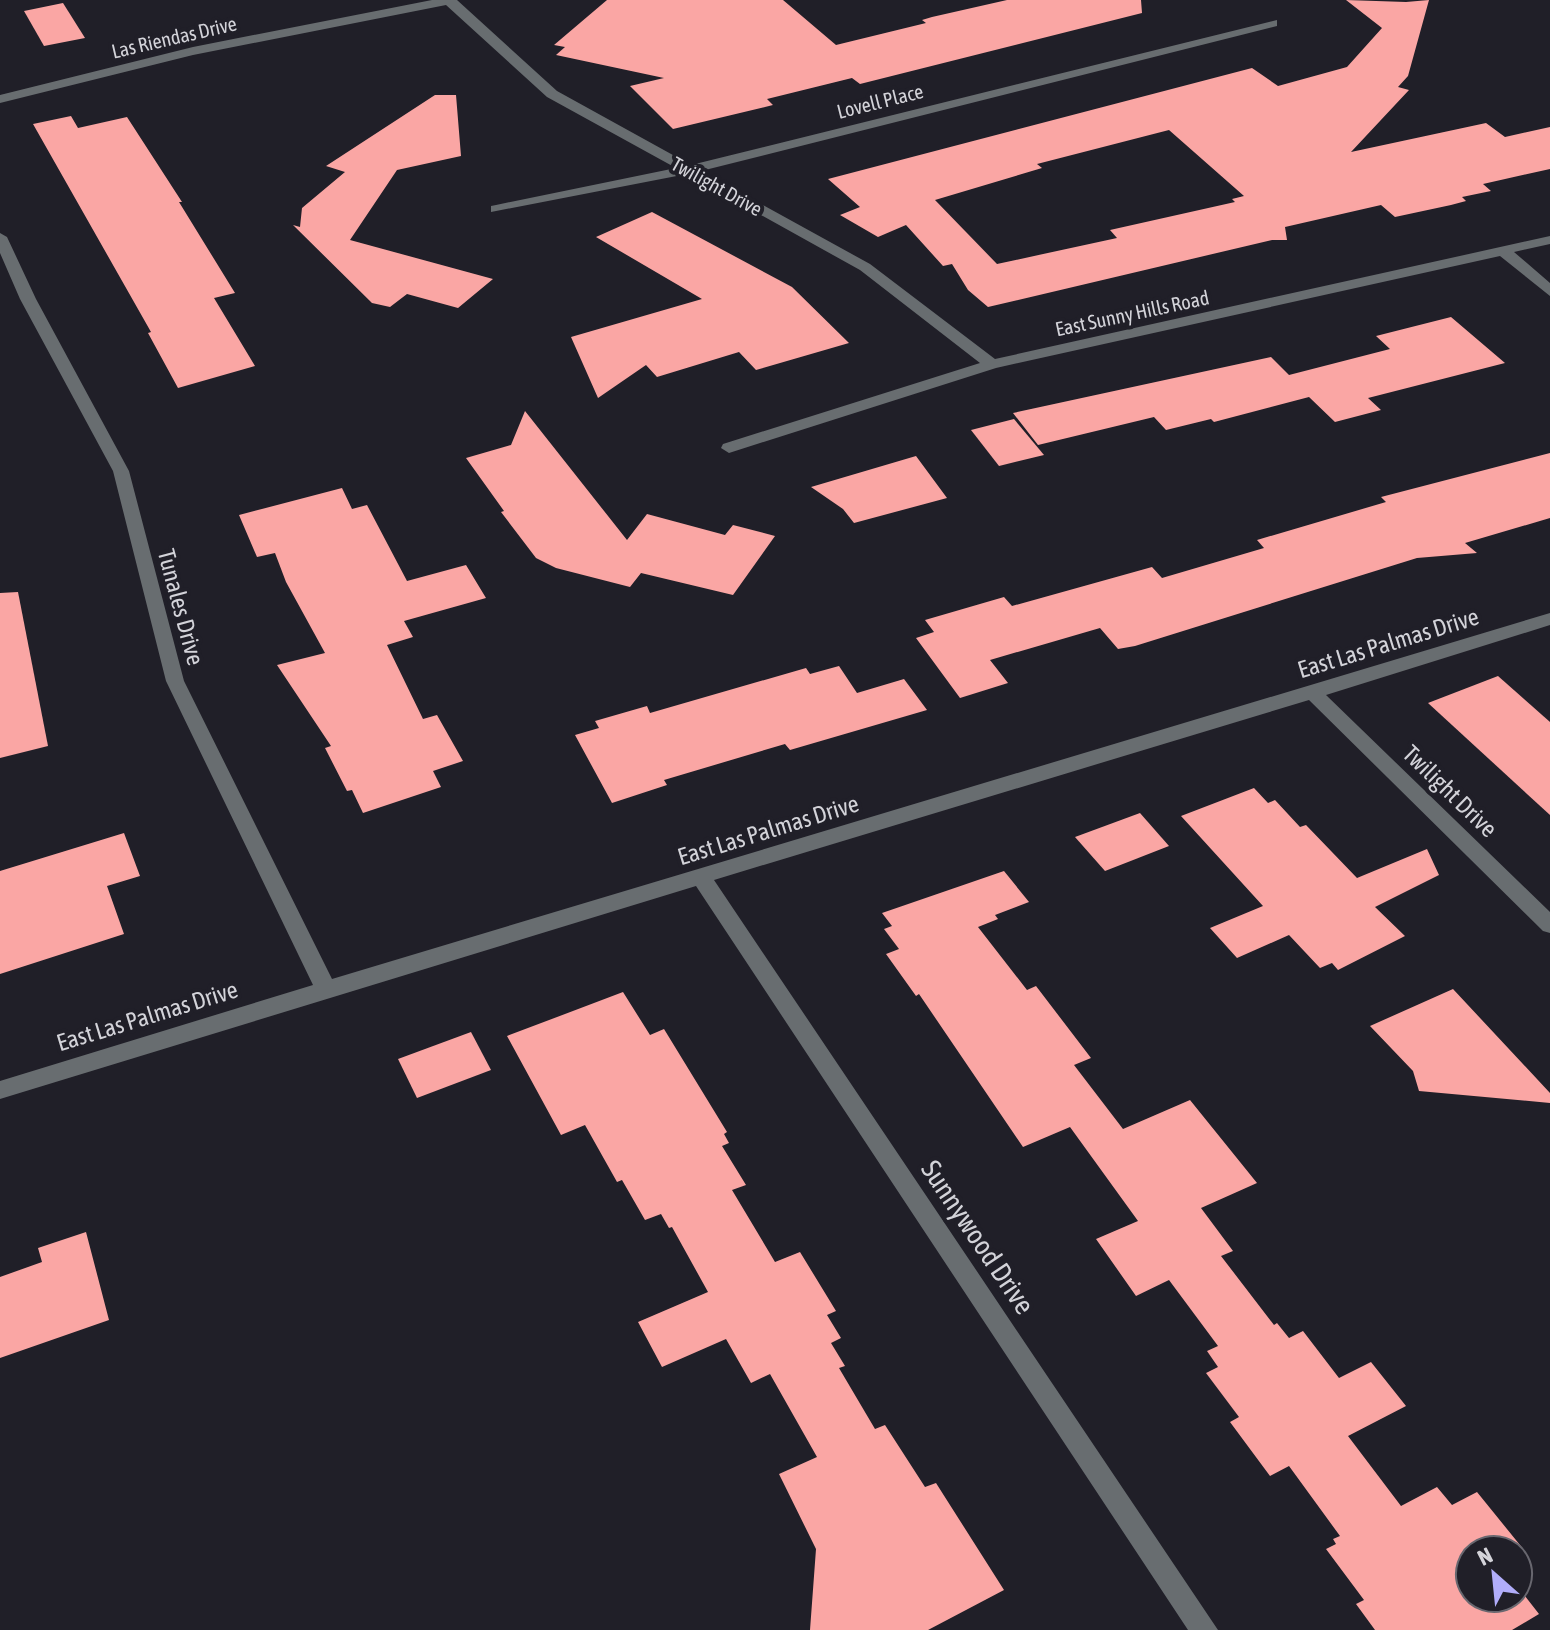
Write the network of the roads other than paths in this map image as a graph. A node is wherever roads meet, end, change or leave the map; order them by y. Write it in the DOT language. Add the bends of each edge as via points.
graph roads {
  1 [pos="450,0"];
  2 [pos="1273,23"];
  3 [pos="0,99"];
  4 [pos="687,170"];
  5 [pos="496,209"];
  6 [pos="0,237"];
  7 [pos="1550,240"];
  8 [pos="1503,251"];
  9 [pos="1550,291"];
  10 [pos="992,364"];
  11 [pos="729,448"];
  12 [pos="1550,619"];
  13 [pos="1313,693"];
  14 [pos="701,877"];
  15 [pos="1550,925"];
  16 [pos="325,988"];
  17 [pos="0,1090"];
  18 [pos="1204,1630"];
  1 -- 3 [label="street, Las Riendas Drive" via="193,51"];
  1 -- 4 [label="street, Twilight Drive" via="552,94"];
  2 -- 4 [label="street, Lovell Place"];
  4 -- 5 [label="street, Lovell Place"];
  4 -- 10 [label="street, Twilight Drive" via="865,267"];
  6 -- 16 [label="street, Tunales Drive" via="121,471 175,681"];
  7 -- 8 [label="street, East Sunny Hills Road"];
  8 -- 9 [label="street"];
  8 -- 10 [label="street, East Sunny Hills Road"];
  10 -- 11 [label="street, East Sunny Hills Road"];
  12 -- 13 [label="street, East Las Palmas Drive"];
  13 -- 14 [label="street, East Las Palmas Drive"];
  13 -- 15 [label="street, Twilight Drive"];
  14 -- 16 [label="street, East Las Palmas Drive"];
  14 -- 18 [label="street, Sunnywood Drive"];
  16 -- 17 [label="street, East Las Palmas Drive"];
}
